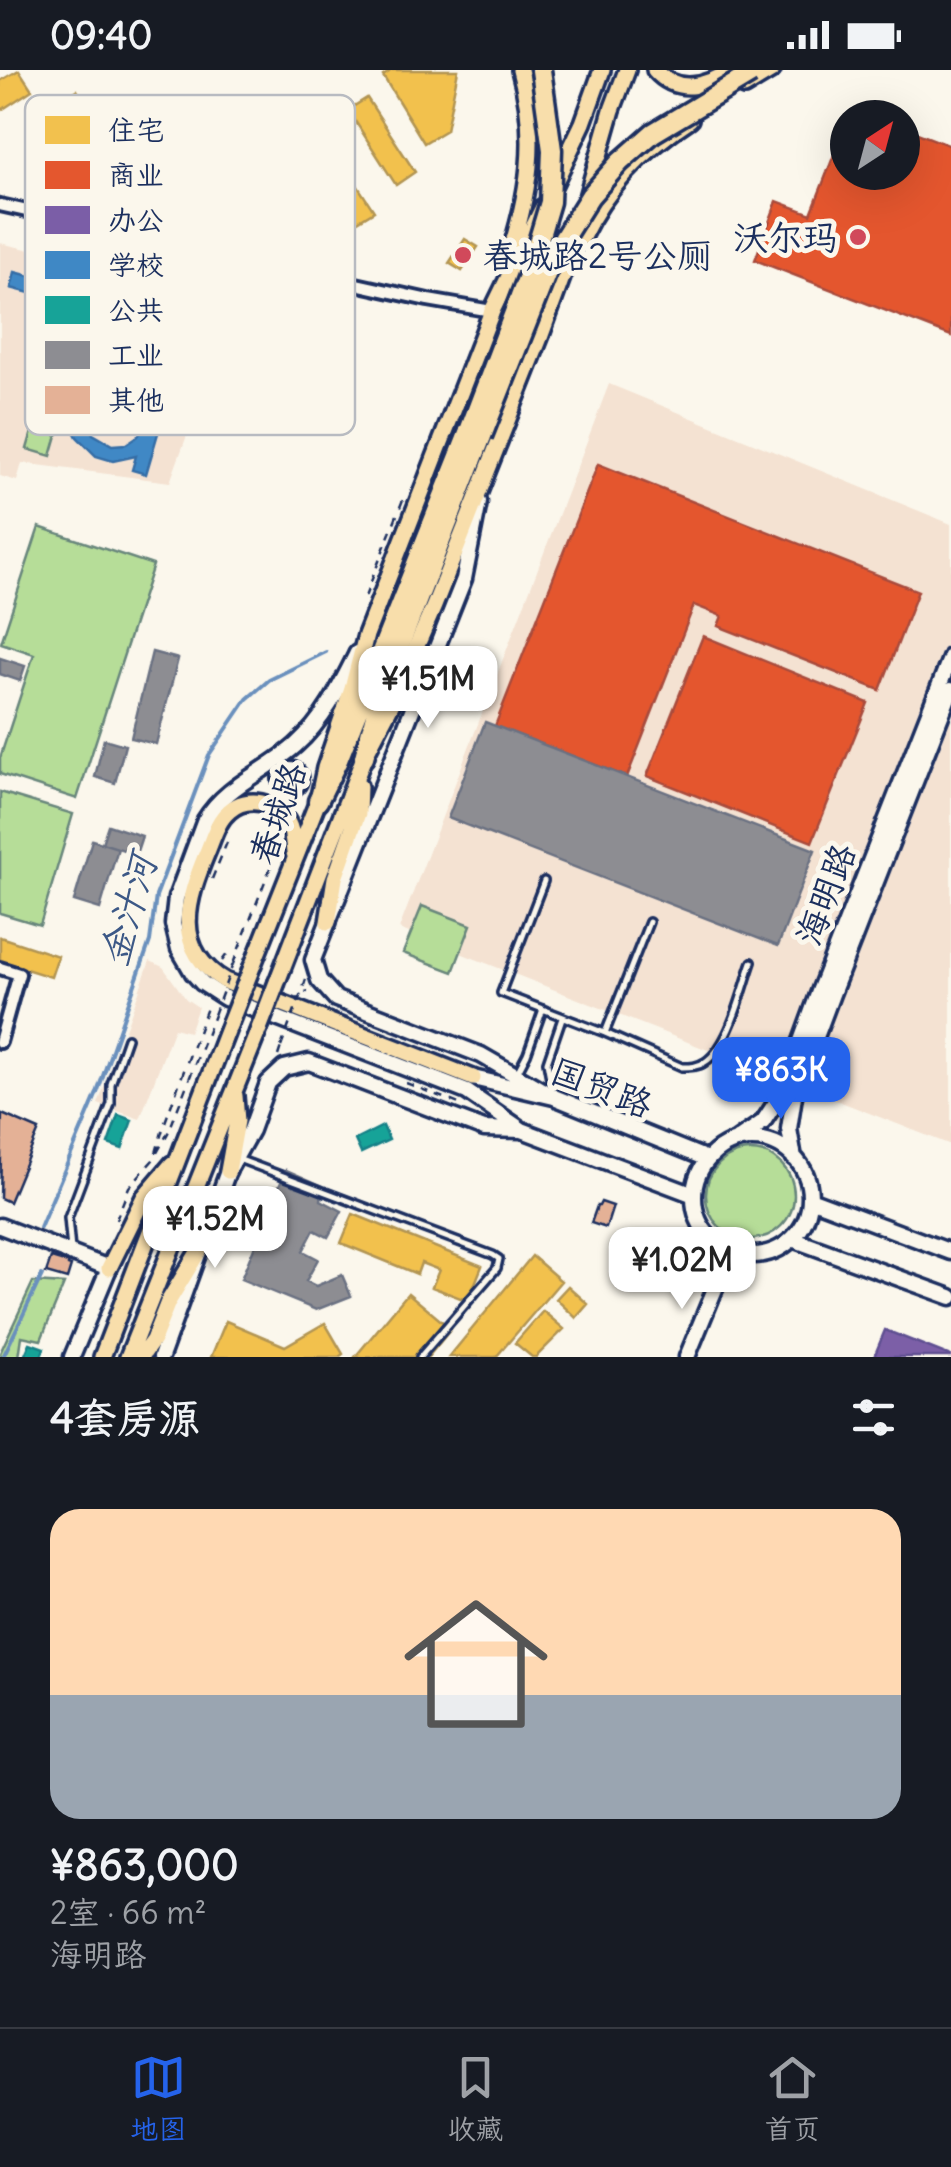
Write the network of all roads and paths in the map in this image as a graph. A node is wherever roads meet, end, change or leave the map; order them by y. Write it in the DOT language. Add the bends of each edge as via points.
graph roads {
  1 [pos="520,70"];
  2 [pos="541,70"];
  3 [pos="602,70"];
  4 [pos="627,70"];
  5 [pos="655,70"];
  6 [pos="733,70"];
  7 [pos="757,70"];
  8 [pos="772,70"];
  9 [pos="0,206"];
  10 [pos="25,211"];
  11 [pos="355,284"];
  12 [pos="492,311"];
  13 [pos="544,328"];
  14 [pos="475,433"];
  15 [pos="483,485"];
  16 [pos="410,488"];
  17 [pos="362,605"];
  18 [pos="366,635"];
  19 [pos="951,656"];
  20 [pos="951,690"];
  21 [pos="362,764"];
  22 [pos="318,801"];
  23 [pos="294,858"];
  24 [pos="544,881"];
  25 [pos="328,922"];
  26 [pos="649,922"];
  27 [pos="239,948"];
  28 [pos="752,962"];
  29 [pos="233,964"];
  30 [pos="218,966"];
  31 [pos="0,968"];
  32 [pos="305,992"];
  33 [pos="209,1004"];
  34 [pos="542,1009"];
  35 [pos="562,1017"];
  36 [pos="606,1033"];
  37 [pos="127,1038"];
  38 [pos="0,1042"];
  39 [pos="283,1048"];
  40 [pos="516,1075"];
  41 [pos="473,1078"];
  42 [pos="234,1092"];
  43 [pos="554,1097"];
  44 [pos="522,1130"];
  45 [pos="737,1140"];
  46 [pos="182,1154"];
  47 [pos="794,1158"];
  48 [pos="707,1159"];
  49 [pos="153,1160"];
  50 [pos="232,1164"];
  51 [pos="129,1187"];
  52 [pos="694,1196"];
  53 [pos="810,1200"];
  54 [pos="0,1226"];
  55 [pos="792,1239"];
  56 [pos="716,1242"];
  57 [pos="200,1249"];
  58 [pos="951,1252"];
  59 [pos="71,1253"];
  60 [pos="747,1254"];
  61 [pos="109,1268"];
  62 [pos="717,1284"];
  63 [pos="951,1297"];
  64 [pos="72,1357"];
  65 [pos="102,1357"];
  66 [pos="128,1357"];
  67 [pos="140,1357"];
  68 [pos="161,1357"];
  69 [pos="420,1357"];
  70 [pos="687,1357"];
  1 -- 12 [label="main road" via="530,164"];
  2 -- 14 [label="highway, bridge" via="552,150 547,217"];
  3 -- 12 [label="main road, 春城路"];
  4 -- 13 [label="main road, 春城路"];
  5 -- 6 [label="main road" via="670,84 687,87"];
  7 -- 14 [label="highway, bridge" via="653,133 590,196 555,252"];
  8 -- 13 [label="main road" via="681,126 626,171 585,231"];
  9 -- 10 [label="street"];
  11 -- 12 [label="street"];
  12 -- 18 [label="main road, 春城路"];
  13 -- 15 [label="main road, 春城路"];
  14 -- 21 [label="highway" via="380,694"];
  14 -- 22 [label="highway"];
  15 -- 21 [label="main road, 春城路"];
  15 -- 25 [label="main road" via="464,579"];
  16 -- 17 [label="path"];
  18 -- 22 [label="main road, 春城路"];
  18 -- 44 [label="main road" via="320,720 211,810 176,898 175,937 193,973 225,998 467,1092"];
  19 -- 45 [label="main road, 海明路" via="782,1093 763,1122"];
  20 -- 47 [label="main road, 海明路" via="794,1096"];
  21 -- 25 [label="main road" via="358,812"];
  21 -- 42 [label="main road, 春城路, bridge"];
  22 -- 23 [label="main road, 春城路"];
  23 -- 41 [label="main road" via="290,826 275,808 253,802 225,814 188,915 191,944 204,965 226,981"];
  23 -- 46 [label="main road, 春城路, bridge"];
  24 -- 34 [label="lane" via="501,993"];
  25 -- 40 [label="main road" via="313,960 319,980 336,998"];
  26 -- 36 [label="lane"];
  27 -- 30 [label="path"];
  28 -- 36 [label="lane" via="721,1046 704,1063 682,1068"];
  29 -- 49 [label="path, bridge"];
  31 -- 38 [label="street" via="18,974"];
  32 -- 39 [label="path, bridge"];
  33 -- 49 [label="path"];
  34 -- 35 [label="lane"];
  34 -- 40 [label="lane"];
  35 -- 36 [label="lane"];
  35 -- 43 [label="lane" via="547,1062"];
  37 -- 59 [label="lane" via="111,1104 68,1218"];
  40 -- 43 [label="main road"];
  41 -- 43 [label="main road, 国贸路"];
  42 -- 50 [label="main road"];
  42 -- 66 [label="main road, 春城路"];
  43 -- 48 [label="main road, 国贸路"];
  44 -- 50 [label="main road" via="484,1128 309,1062 284,1068 268,1083"];
  44 -- 52 [label="main road, 国贸路"];
  45 -- 47 [label="main road" via="772,1141"];
  45 -- 48 [label="main road"];
  46 -- 61 [label="main road" via="144,1197"];
  46 -- 65 [label="main road, 春城路"];
  47 -- 53 [label="main road"];
  48 -- 52 [label="main road"];
  49 -- 51 [label="path"];
  50 -- 57 [label="main road"];
  50 -- 69 [label="lane" via="498,1259"];
  52 -- 56 [label="main road" via="696,1213"];
  53 -- 55 [label="main road"];
  53 -- 58 [label="main road"];
  54 -- 59 [label="main road"];
  55 -- 60 [label="main road" via="764,1254"];
  55 -- 63 [label="main road"];
  56 -- 60 [label="main road"];
  56 -- 62 [label="main road"];
  57 -- 67 [label="main road"];
  57 -- 68 [label="main road"];
  59 -- 61 [label="main road"];
  60 -- 62 [label="main road"];
  61 -- 64 [label="main road"];
  62 -- 70 [label="main road"];
}
